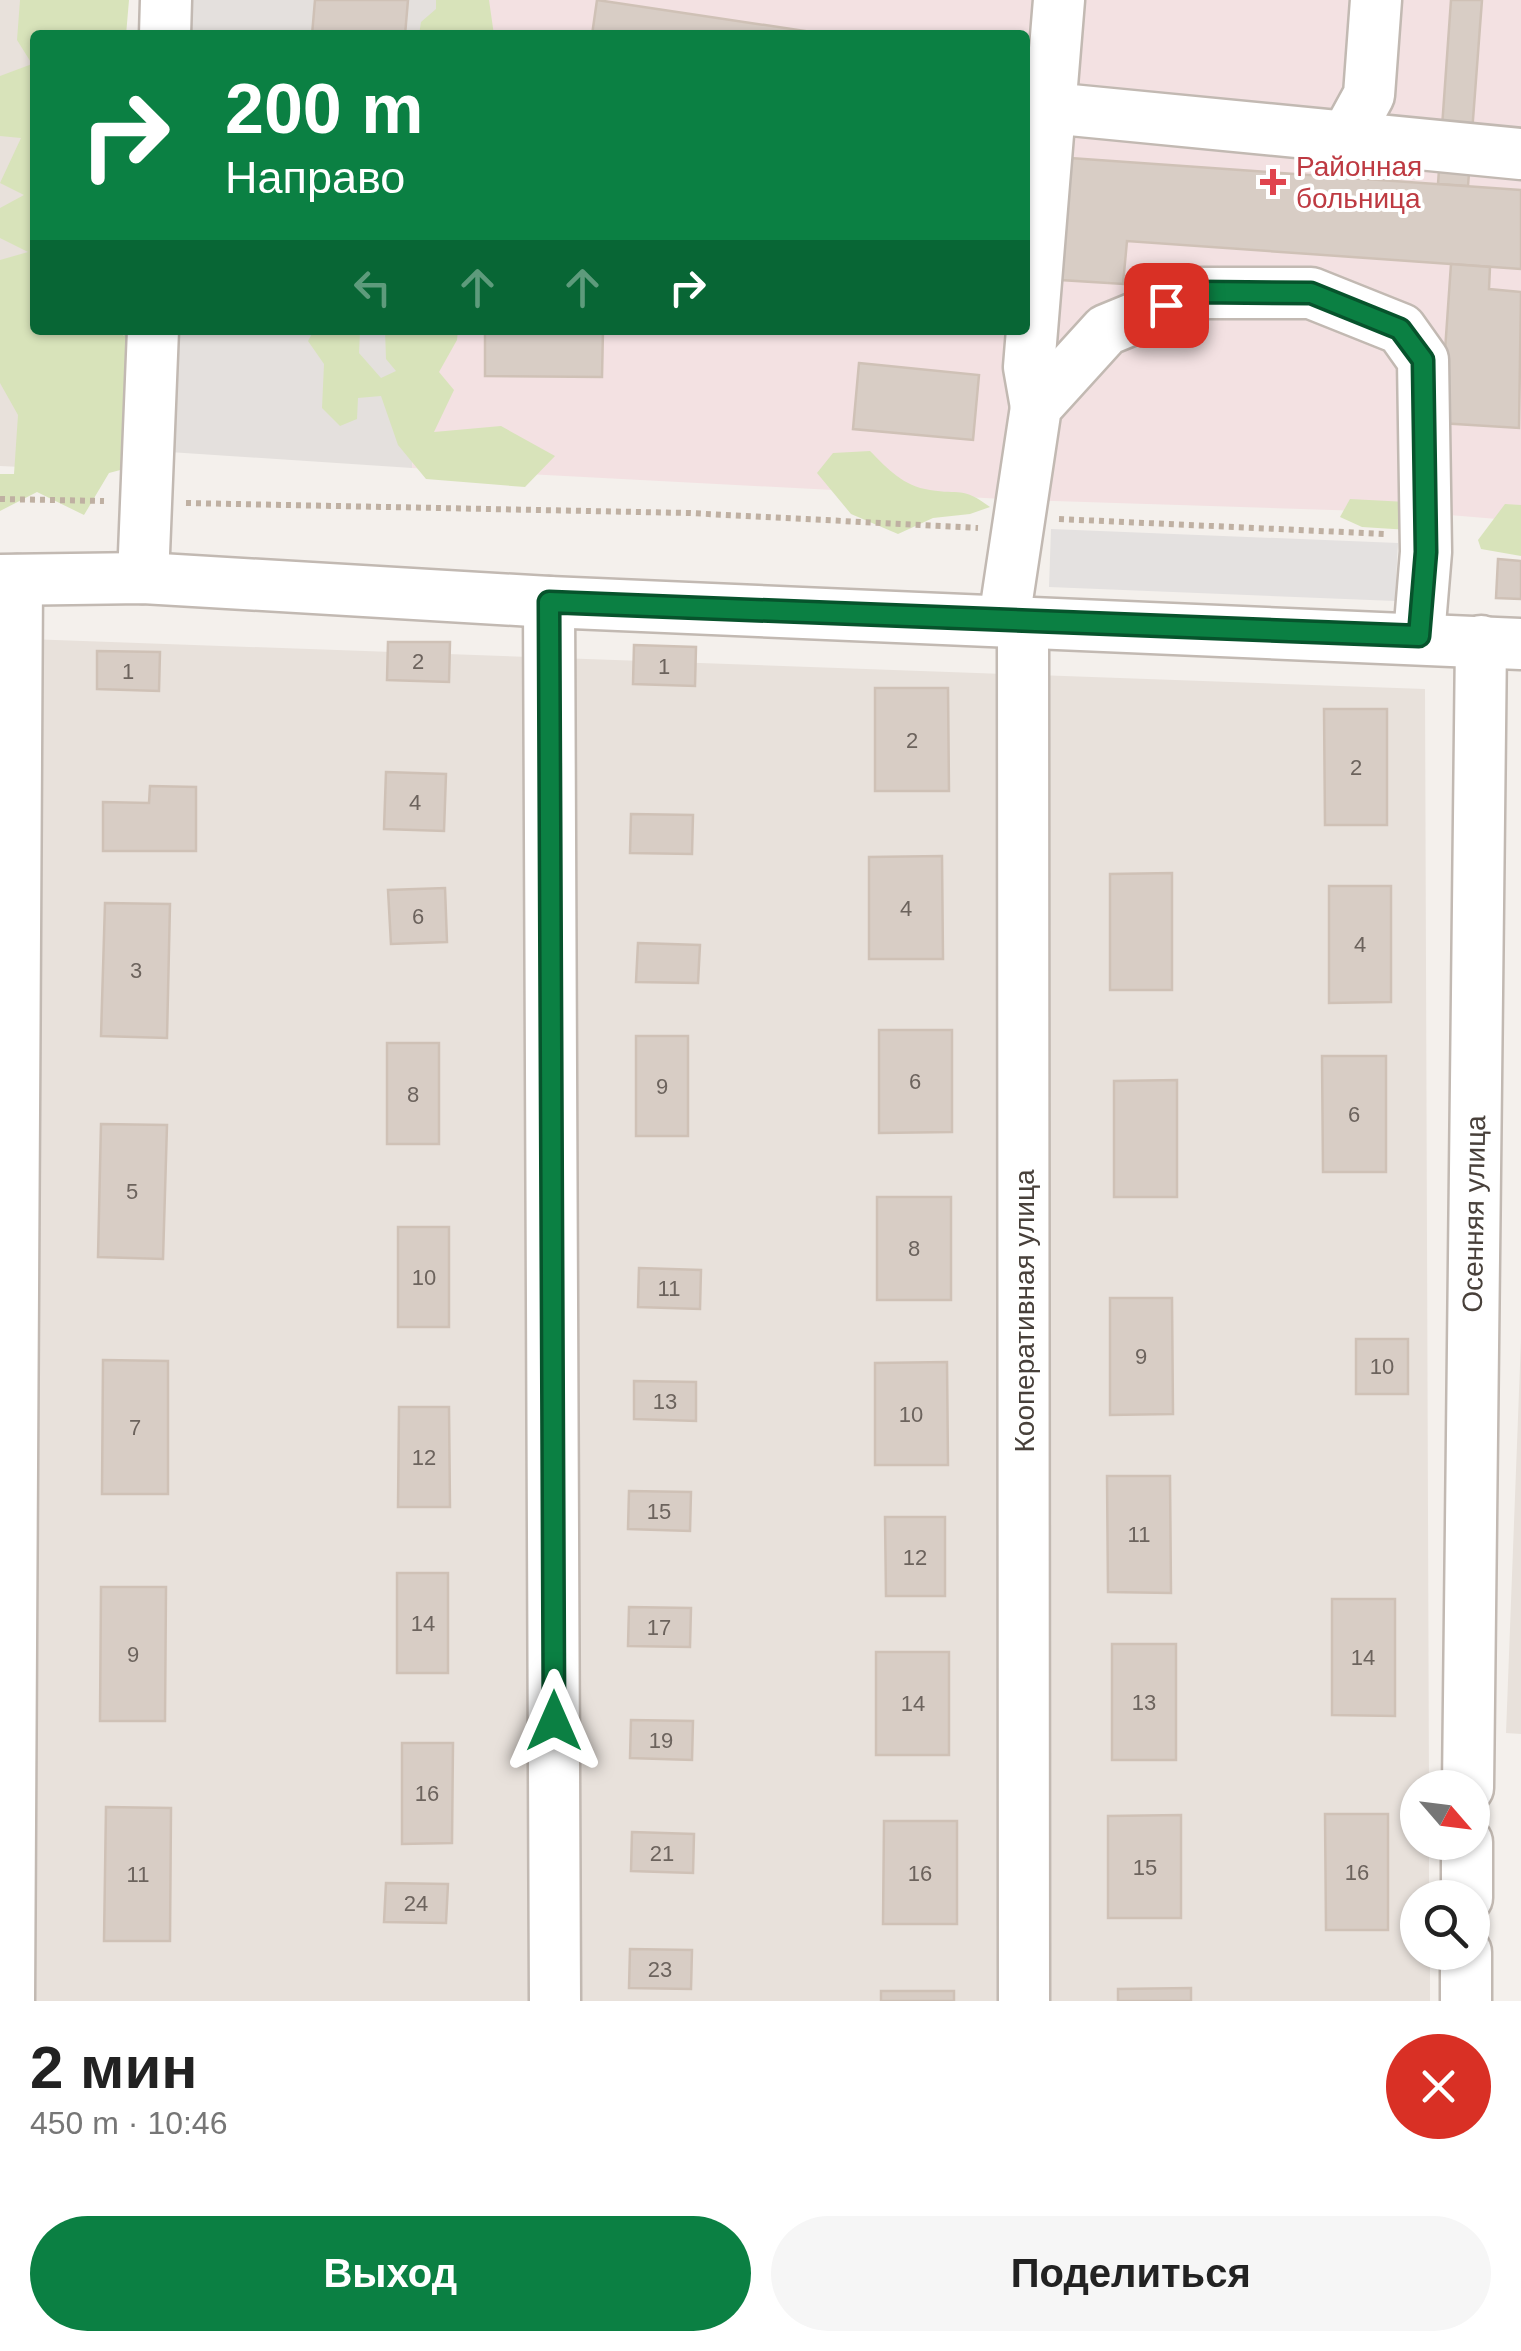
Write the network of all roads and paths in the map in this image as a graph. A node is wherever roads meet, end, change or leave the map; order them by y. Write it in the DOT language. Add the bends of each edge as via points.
graph roads {
  1 [pos="166,0"];
  2 [pos="1059,0"];
  3 [pos="1376,0"];
  4 [pos="165,30"];
  5 [pos="1050,108"];
  6 [pos="1346,137"];
  7 [pos="1521,154"];
  8 [pos="153,335"];
  9 [pos="1036,406"];
  10 [pos="0,500"];
  11 [pos="146,502"];
  12 [pos="1018,530"];
  13 [pos="1426,552"];
  14 [pos="143,578"];
  15 [pos="8,580"];
  16 [pos="549,602"];
  17 [pos="1014,620"];
  18 [pos="1419,636"];
  19 [pos="1501,643"];
  20 [pos="1469,1770"];
  21 [pos="1466,1970"];
  22 [pos="9,2001"];
  23 [pos="555,2001"];
  24 [pos="1024,2001"];
  25 [pos="1466,2001"];
  1 -- 4 [label="street"];
  2 -- 5 [label="street, Кооперативная улица"];
  3 -- 6 [label="street" via="1370,94"];
  5 -- 6 [label="street"];
  5 -- 9 [label="street, Кооперативная улица" via="1030,368"];
  6 -- 7 [label="street"];
  8 -- 11 [label="street"];
  9 -- 12 [label="street, Кооперативная улица"];
  9 -- 13 [label="street" via="1106,330 1196,292 1311,293 1400,329 1423,360"];
  10 -- 11 [label="path"];
  11 -- 12 [label="path" via="690,513"];
  11 -- 14 [label="street"];
  12 -- 13 [label="path" via="1053,519 1398,534"];
  12 -- 17 [label="street, Кооперативная улица"];
  13 -- 18 [label="street"];
  14 -- 15 [label="street"];
  14 -- 16 [label="street"];
  15 -- 22 [label="street"];
  16 -- 17 [label="street"];
  16 -- 23 [label="street"];
  17 -- 18 [label="street" via="1220,611"];
  17 -- 24 [label="street, Кооперативная улица"];
  18 -- 19 [label="street"];
  19 -- 20 [label="street, Осенняя улица"];
  21 -- 25 [label="street"];
}
